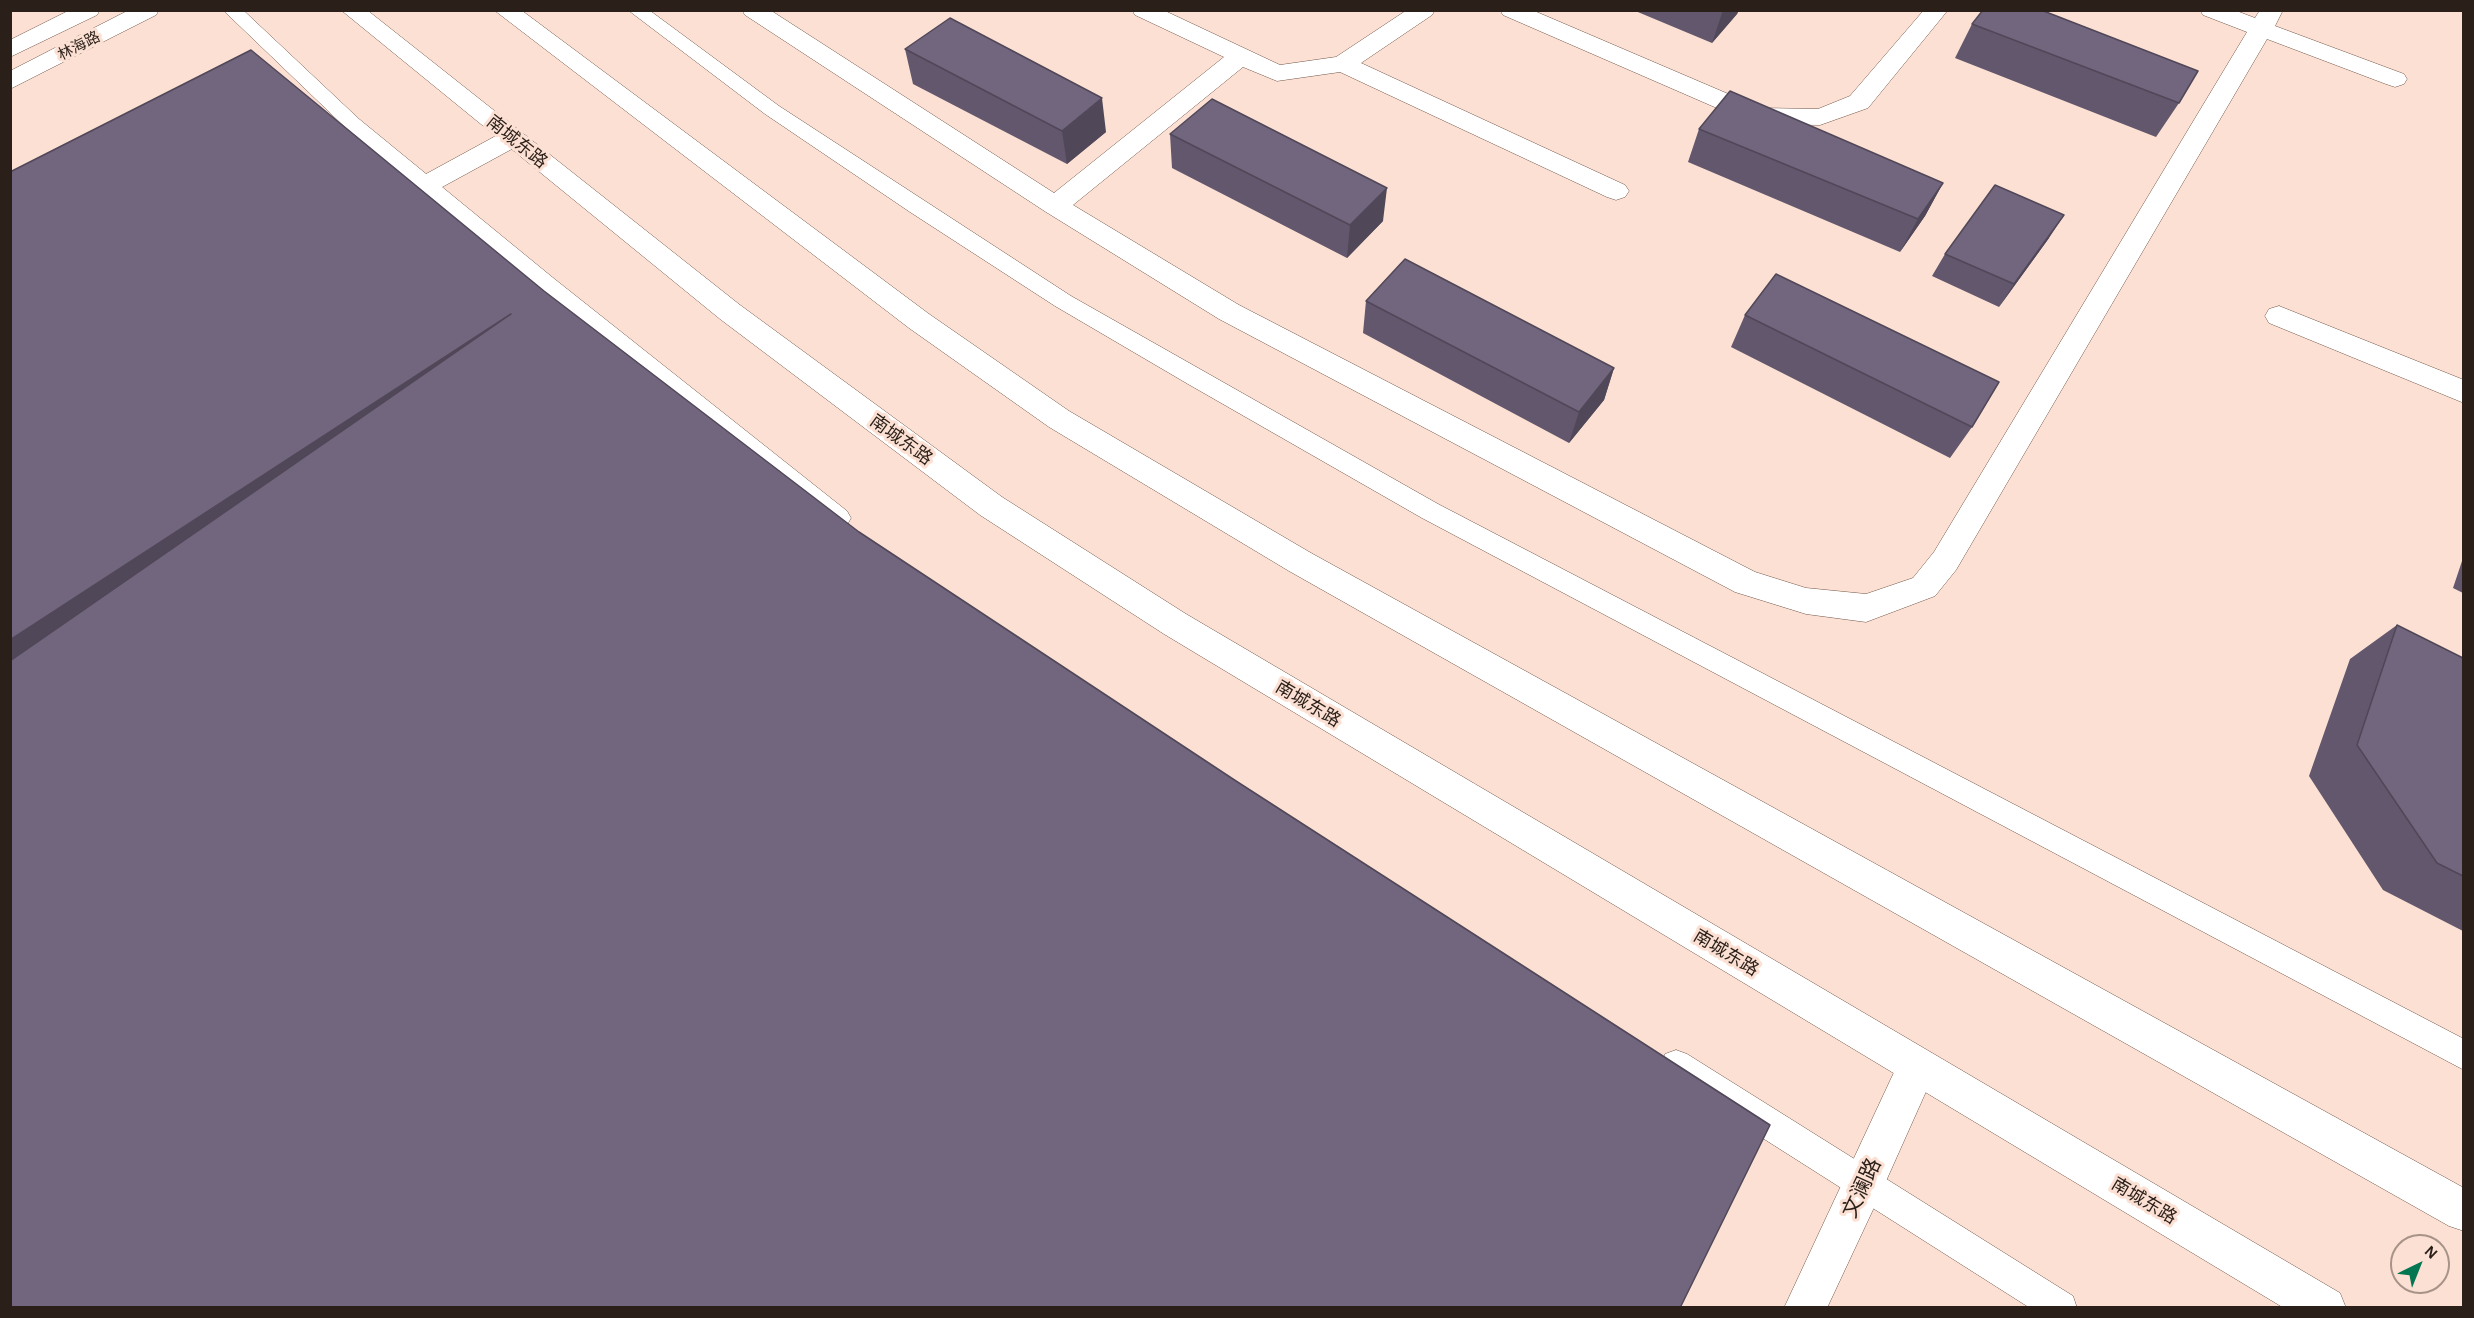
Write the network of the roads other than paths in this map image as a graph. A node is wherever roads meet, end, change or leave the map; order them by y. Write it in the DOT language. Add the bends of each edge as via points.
graph roads {
  1 [pos="89,10"];
  2 [pos="148,10"];
  3 [pos="232,10"];
  4 [pos="352,10"];
  5 [pos="505,10"];
  6 [pos="637,10"];
  7 [pos="753,10"];
  8 [pos="1143,10"];
  9 [pos="1424,10"];
  10 [pos="1511,10"];
  11 [pos="1936,10"];
  12 [pos="2211,10"];
  13 [pos="2266,20"];
  14 [pos="10,50"];
  15 [pos="1241,56"];
  16 [pos="1343,64"];
  17 [pos="2395,79"];
  18 [pos="10,81"];
  19 [pos="512,138"];
  20 [pos="427,184"];
  21 [pos="1616,191"];
  22 [pos="1055,206"];
  23 [pos="356,223"];
  24 [pos="2279,315"];
  25 [pos="2463,392"];
  26 [pos="854,530"];
  27 [pos="1652,1050"];
  28 [pos="2463,1055"];
  29 [pos="1917,1067"];
  30 [pos="1864,1185"];
  31 [pos="2463,1210"];
  32 [pos="1805,1308"];
  33 [pos="2061,1308"];
  34 [pos="2325,1308"];
  1 -- 14 [label="street, 林海路"];
  2 -- 18 [label="street, 林海路"];
  3 -- 20 [label="lane" via="352,123"];
  4 -- 19 [label="street, 南城东路"];
  5 -- 31 [label="street" via="919,321 1059,419 1300,562"];
  6 -- 28 [label="lane" via="772,110 917,207 1064,301 1206,384 1440,516"];
  7 -- 22 [label="street"];
  8 -- 15 [label="street"];
  9 -- 16 [label="street"];
  10 -- 11 [label="street" via="1758,116 1820,117 1859,102"];
  12 -- 13 [label="street"];
  13 -- 17 [label="street"];
  13 -- 22 [label="street" via="1945,561 1924,587 1866,608 1806,600 1746,584 1229,312"];
  15 -- 16 [label="street" via="1277,73"];
  15 -- 22 [label="street"];
  16 -- 21 [label="street"];
  19 -- 20 [label="street"];
  19 -- 29 [label="street, 南城东路" via="730,312 991,506 1175,624"];
  20 -- 23 [label="street"];
  20 -- 26 [label="lane"];
  24 -- 25 [label="street"];
  27 -- 30 [label="lane"];
  29 -- 30 [label="street, 文澜路"];
  29 -- 34 [label="street, 南城东路"];
  30 -- 32 [label="street, 文澜路"];
  30 -- 33 [label="lane"];
}
